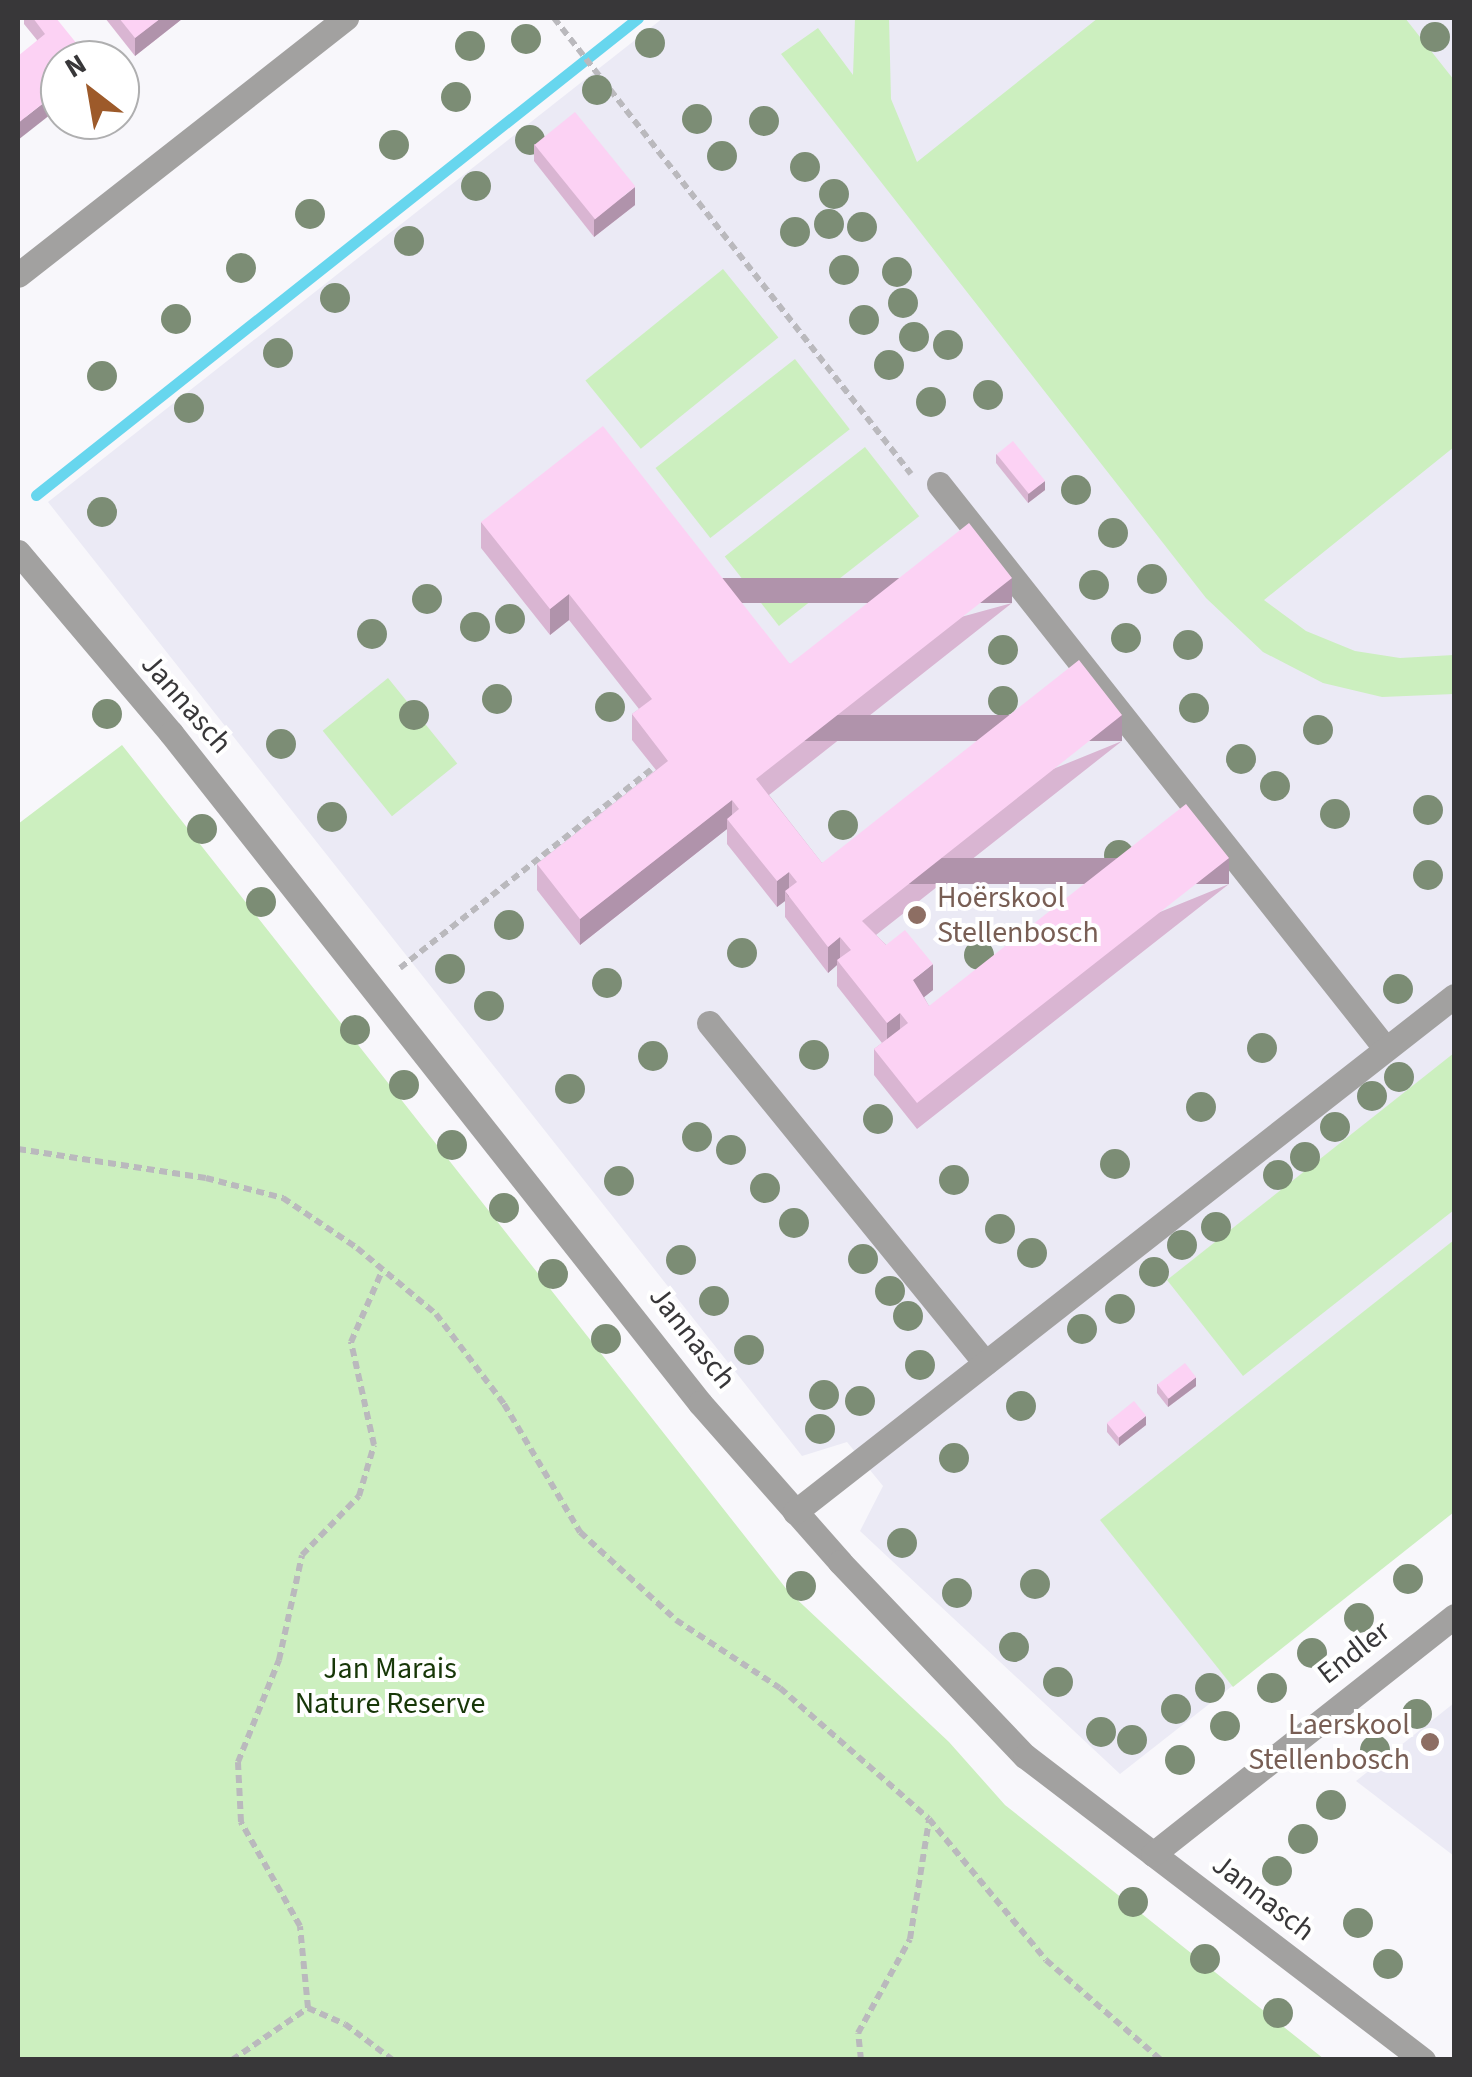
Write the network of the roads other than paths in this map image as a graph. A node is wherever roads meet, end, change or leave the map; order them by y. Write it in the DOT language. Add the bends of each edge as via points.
graph roads {
  1 [pos="346,18"];
  2 [pos="18,275"];
  3 [pos="939,484"];
  4 [pos="18,552"];
  5 [pos="1454,996"];
  6 [pos="709,1023"];
  7 [pos="1386,1050"];
  8 [pos="985,1363"];
  9 [pos="795,1512"];
  10 [pos="1454,1616"];
  11 [pos="1153,1854"];
  12 [pos="1422,2060"];
  1 -- 2 [label="street"];
  3 -- 7 [label="street"];
  4 -- 9 [label="street, Jannasch" via="172,733 700,1402"];
  5 -- 7 [label="street"];
  6 -- 8 [label="street"];
  7 -- 8 [label="street"];
  8 -- 9 [label="street"];
  9 -- 11 [label="street, Jannasch" via="1025,1756"];
  10 -- 11 [label="street, Endler"];
  11 -- 12 [label="street, Jannasch"];
}
